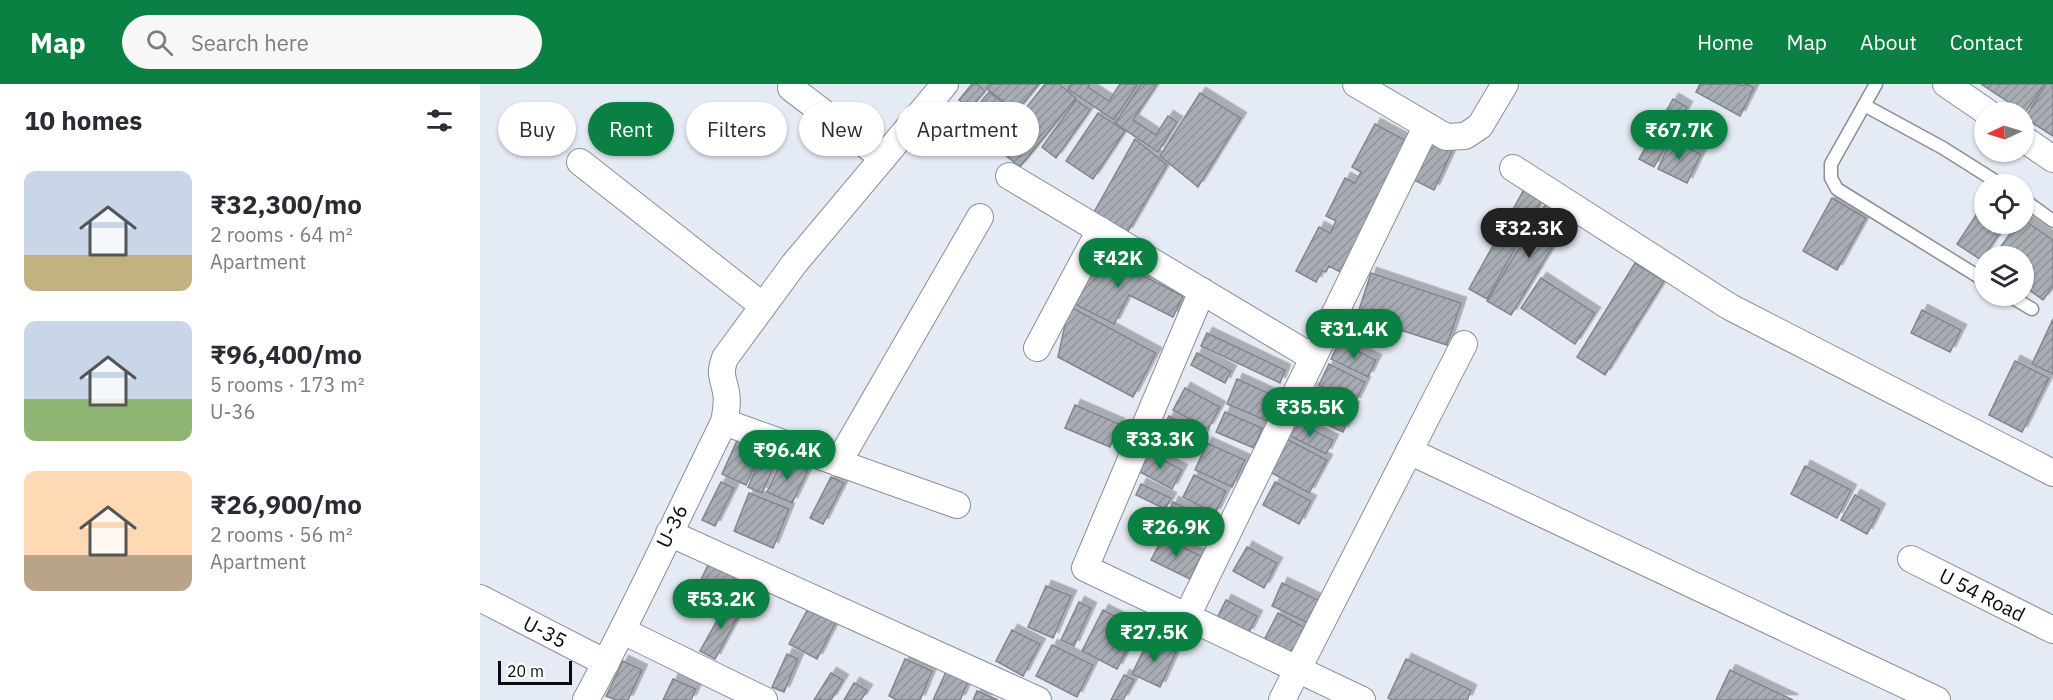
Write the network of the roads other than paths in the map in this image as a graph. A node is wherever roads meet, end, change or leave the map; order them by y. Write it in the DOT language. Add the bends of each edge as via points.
graph roads {
  1 [pos="945,84"];
  2 [pos="1356,84"];
  3 [pos="1505,84"];
  4 [pos="1876,84"];
  5 [pos="1946,84"];
  6 [pos="791,88"];
  7 [pos="1974,104"];
  8 [pos="1864,105"];
  9 [pos="1426,127"];
  10 [pos="2034,146"];
  11 [pos="883,158"];
  12 [pos="2053,159"];
  13 [pos="580,162"];
  14 [pos="1513,168"];
  15 [pos="1984,174"];
  16 [pos="1009,176"];
  17 [pos="2034,207"];
  18 [pos="980,217"];
  19 [pos="2053,221"];
  20 [pos="1100,230"];
  21 [pos="1974,274"];
  22 [pos="1202,291"];
  23 [pos="763,306"];
  24 [pos="2027,306"];
  25 [pos="2032,309"];
  26 [pos="1464,344"];
  27 [pos="1037,348"];
  28 [pos="1312,357"];
  29 [pos="724,422"];
  30 [pos="1409,451"];
  31 [pos="838,463"];
  32 [pos="2053,473"];
  33 [pos="957,505"];
  34 [pos="669,532"];
  35 [pos="1911,559"];
  36 [pos="480,598"];
  37 [pos="1187,616"];
  38 [pos="2053,630"];
  39 [pos="623,632"];
  40 [pos="606,663"];
  41 [pos="1296,669"];
  42 [pos="586,700"];
  43 [pos="765,700"];
  44 [pos="1038,700"];
  45 [pos="1282,700"];
  46 [pos="1362,700"];
  47 [pos="1937,700"];
  1 -- 11 [label="street"];
  2 -- 9 [label="street"];
  3 -- 9 [label="street" via="1480,126 1465,136 1446,137"];
  4 -- 8 [label="lane"];
  5 -- 7 [label="street"];
  6 -- 11 [label="street"];
  8 -- 15 [label="lane"];
  8 -- 21 [label="lane" via="1831,164 1831,178 1837,189"];
  9 -- 28 [label="street"];
  10 -- 12 [label="street"];
  11 -- 23 [label="street"];
  13 -- 23 [label="street"];
  14 -- 32 [label="street" via="1730,306"];
  16 -- 20 [label="street"];
  17 -- 19 [label="lane"];
  18 -- 31 [label="street"];
  20 -- 22 [label="street"];
  20 -- 27 [label="street"];
  22 -- 28 [label="street"];
  22 -- 37 [label="street" via="1085,568"];
  23 -- 29 [label="street" via="721,367 727,406"];
  24 -- 25 [label="lane"];
  26 -- 30 [label="street"];
  28 -- 37 [label="street"];
  29 -- 31 [label="street"];
  29 -- 34 [label="street, U-36"];
  30 -- 41 [label="street"];
  30 -- 47 [label="street"];
  31 -- 33 [label="street"];
  34 -- 39 [label="street, U-36"];
  34 -- 44 [label="street"];
  35 -- 38 [label="street, U 54 Road"];
  36 -- 40 [label="street, U-35"];
  37 -- 41 [label="street"];
  39 -- 40 [label="street, U-36"];
  39 -- 43 [label="street"];
  40 -- 42 [label="street"];
  41 -- 45 [label="street"];
  41 -- 46 [label="street"];
}
